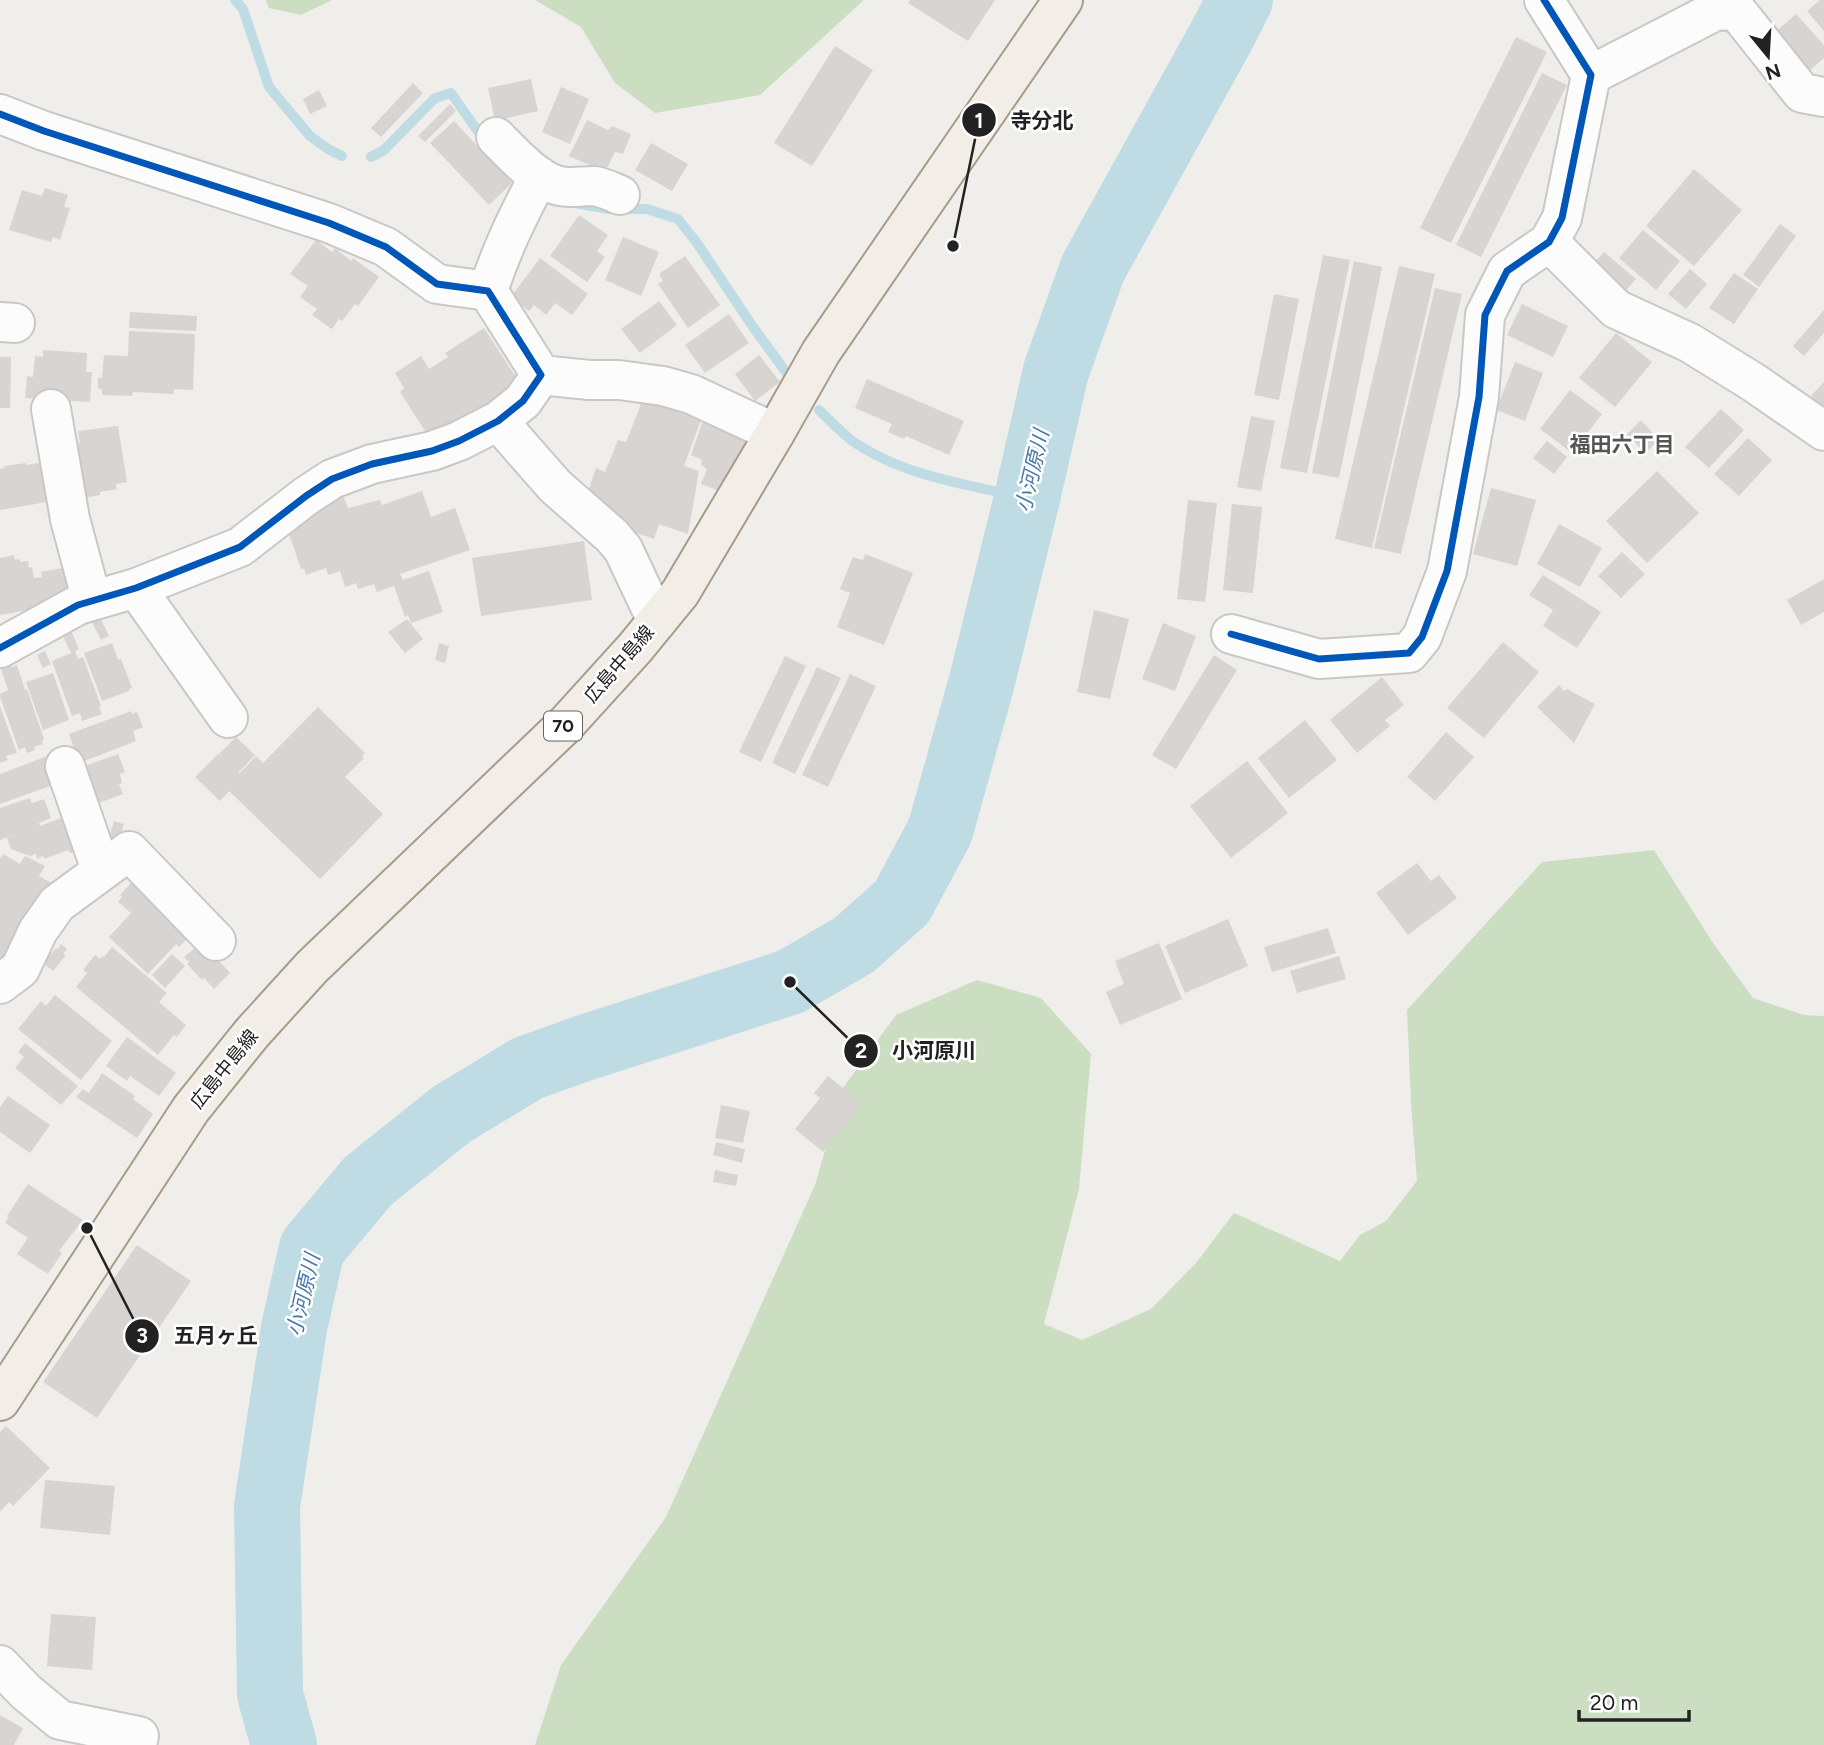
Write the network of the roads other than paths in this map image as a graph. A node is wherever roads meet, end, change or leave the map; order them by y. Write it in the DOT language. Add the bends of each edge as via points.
graph roads {
  1 [pos="1063,0"];
  2 [pos="1544,0"];
  3 [pos="1591,75"];
  4 [pos="1824,97"];
  5 [pos="0,114"];
  6 [pos="496,137"];
  7 [pos="539,176"];
  8 [pos="620,195"];
  9 [pos="1549,242"];
  10 [pos="488,291"];
  11 [pos="541,375"];
  12 [pos="51,409"];
  13 [pos="499,421"];
  14 [pos="1824,431"];
  15 [pos="775,433"];
  16 [pos="136,588"];
  17 [pos="92,601"];
  18 [pos="657,621"];
  19 [pos="1231,634"];
  20 [pos="0,648"];
  21 [pos="228,718"];
  22 [pos="65,766"];
  23 [pos="102,870"];
  24 [pos="216,941"];
  25 [pos="0,984"];
  26 [pos="0,1401"];
  27 [pos="0,1665"];
  28 [pos="54,1732"];
  29 [pos="137,1745"];
  1 -- 15 [label="main road, 広島中島線 / 70" via="821,352"];
  2 -- 3 [label="street"];
  3 -- 4 [label="street" via="1714,11 1736,10 1802,93"];
  3 -- 9 [label="street" via="1562,218"];
  5 -- 10 [label="street" via="329,223 386,247 437,284"];
  6 -- 7 [label="street"];
  7 -- 8 [label="street" via="556,185 597,186"];
  7 -- 10 [label="street" via="507,238"];
  9 -- 14 [label="street" via="1616,309 1690,343"];
  9 -- 19 [label="street" via="1507,271 1485,315 1479,397 1447,571 1422,637 1409,653 1319,659"];
  10 -- 11 [label="street"];
  11 -- 13 [label="street" via="523,401"];
  11 -- 15 [label="street" via="663,386"];
  12 -- 17 [label="street" via="70,519"];
  13 -- 16 [label="street" via="432,451 372,464 332,479 240,547"];
  13 -- 18 [label="street" via="555,486 618,543"];
  15 -- 18 [label="main road, 広島中島線 / 70" via="680,593"];
  16 -- 17 [label="street"];
  16 -- 21 [label="street"];
  17 -- 20 [label="street"];
  18 -- 26 [label="main road, 広島中島線 / 70" via="566,724 312,967 252,1033 191,1109"];
  22 -- 23 [label="street"];
  23 -- 24 [label="street" via="129,851"];
  23 -- 25 [label="street" via="57,904 20,969"];
  27 -- 28 [label="street"];
  28 -- 29 [label="street" via="139,1736"];
}
